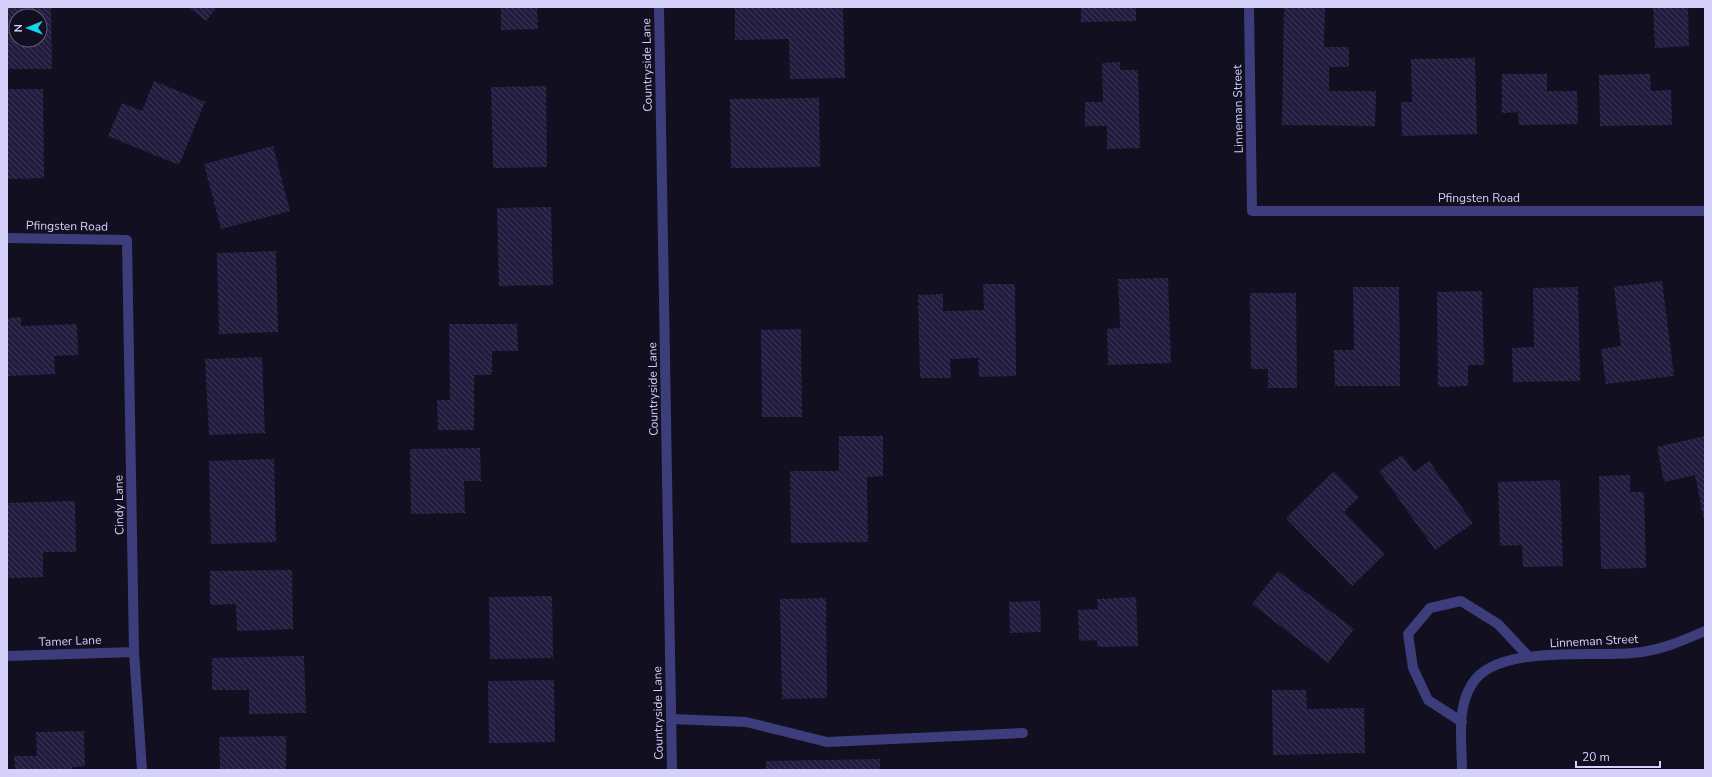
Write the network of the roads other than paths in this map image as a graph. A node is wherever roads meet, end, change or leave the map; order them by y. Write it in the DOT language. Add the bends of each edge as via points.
graph roads {
  1 [pos="659,7"];
  2 [pos="1249,7"];
  3 [pos="1252,211"];
  4 [pos="1705,211"];
  5 [pos="7,238"];
  6 [pos="127,240"];
  7 [pos="1705,631"];
  8 [pos="134,652"];
  9 [pos="7,656"];
  10 [pos="1528,656"];
  11 [pos="671,719"];
  12 [pos="1462,722"];
  13 [pos="1023,733"];
  14 [pos="142,770"];
  15 [pos="672,770"];
  16 [pos="1462,770"];
  1 -- 11 [label="street, Countryside Lane"];
  2 -- 3 [label="street, Linneman Street"];
  3 -- 4 [label="street, Pfingsten Road"];
  5 -- 6 [label="street, Pfingsten Road"];
  6 -- 8 [label="street, Cindy Lane"];
  7 -- 10 [label="street, Linneman Street" via="1670,646 1634,653"];
  8 -- 9 [label="street, Tamer Lane"];
  8 -- 14 [label="street, Cindy Lane"];
  10 -- 12 [label="street, Linneman Street" via="1491,666 1472,683 1462,709"];
  10 -- 12 [label="street" via="1498,624 1461,601 1430,608 1408,634 1413,668 1428,700"];
  11 -- 13 [label="street" via="746,722 827,742"];
  11 -- 15 [label="street, Countryside Lane"];
  12 -- 16 [label="street, Linneman Street"];
}
